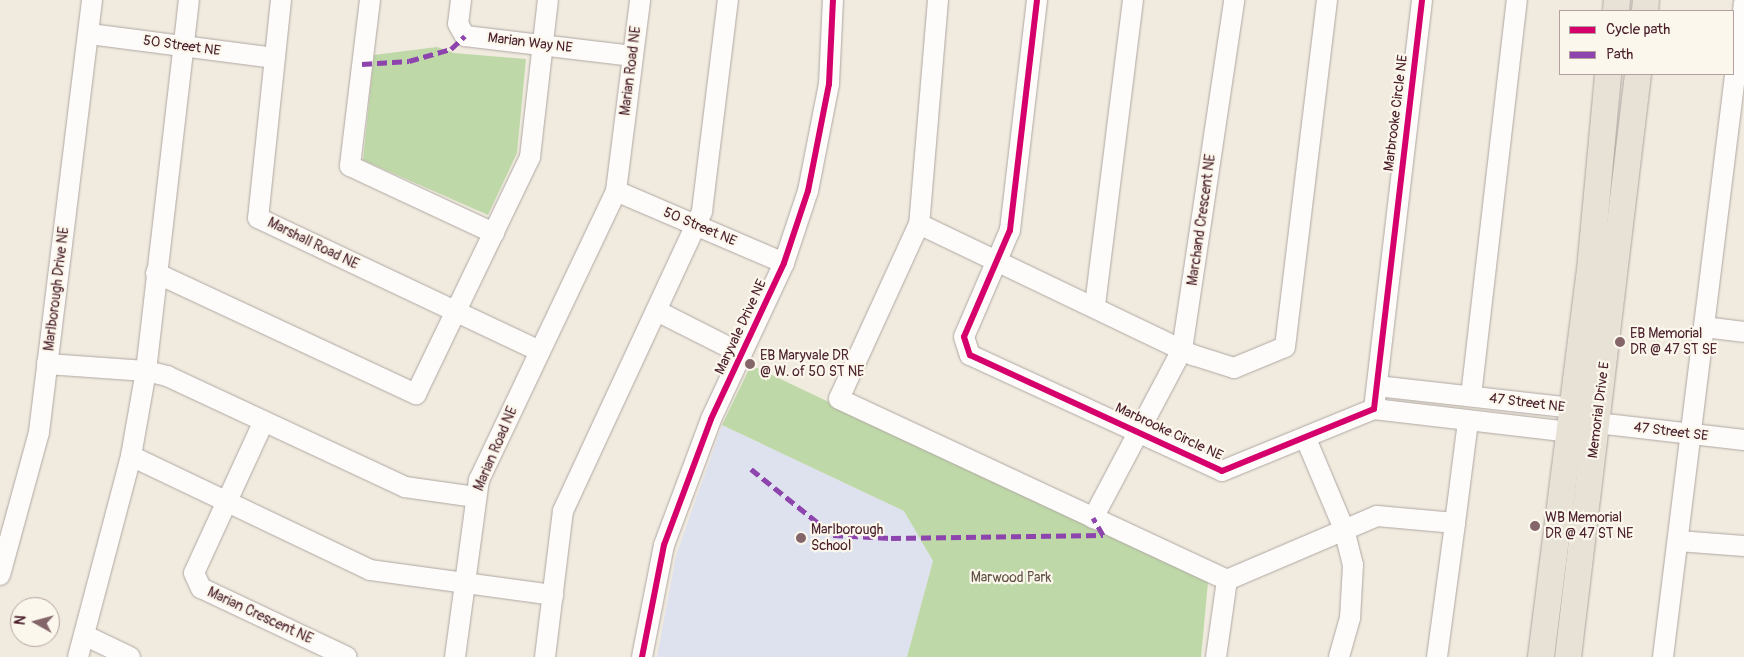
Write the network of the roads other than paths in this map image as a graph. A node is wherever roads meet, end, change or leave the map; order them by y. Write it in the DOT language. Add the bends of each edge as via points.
graph roads {
  1 [pos="92,0"];
  2 [pos="189,0"];
  3 [pos="282,0"];
  4 [pos="370,0"];
  5 [pos="460,0"];
  6 [pos="548,0"];
  7 [pos="640,0"];
  8 [pos="728,0"];
  9 [pos="834,0"];
  10 [pos="938,0"];
  11 [pos="1037,0"];
  12 [pos="1133,0"];
  13 [pos="1234,0"];
  14 [pos="1327,0"];
  15 [pos="1422,0"];
  16 [pos="1517,0"];
  17 [pos="1744,3"];
  18 [pos="90,34"];
  19 [pos="543,45"];
  20 [pos="184,46"];
  21 [pos="633,56"];
  22 [pos="274,58"];
  23 [pos="1608,75"];
  24 [pos="1638,75"];
  25 [pos="616,191"];
  26 [pos="919,224"];
  27 [pos="698,226"];
  28 [pos="494,233"];
  29 [pos="784,263"];
  30 [pos="998,263"];
  31 [pos="156,273"];
  32 [pos="1095,305"];
  33 [pos="657,311"];
  34 [pos="457,313"];
  35 [pos="1704,327"];
  36 [pos="1744,332"];
  37 [pos="1182,350"];
  38 [pos="539,351"];
  39 [pos="742,354"];
  40 [pos="47,364"];
  41 [pos="146,370"];
  42 [pos="1377,386"];
  43 [pos="1471,396"];
  44 [pos="1374,408"];
  45 [pos="1571,420"];
  46 [pos="1468,421"];
  47 [pos="263,423"];
  48 [pos="1597,423"];
  49 [pos="1140,431"];
  50 [pos="1690,434"];
  51 [pos="1306,439"];
  52 [pos="1744,440"];
  53 [pos="131,456"];
  54 [pos="475,497"];
  55 [pos="226,502"];
  56 [pos="1093,518"];
  57 [pos="1455,523"];
  58 [pos="1344,529"];
  59 [pos="1678,541"];
  60 [pos="1744,546"];
  61 [pos="0,575"];
  62 [pos="1227,580"];
  63 [pos="464,584"];
  64 [pos="553,595"];
  65 [pos="84,635"];
  66 [pos="78,657"];
  67 [pos="130,657"];
  68 [pos="347,657"];
  69 [pos="455,657"];
  70 [pos="545,657"];
  71 [pos="642,657"];
  72 [pos="1216,657"];
  73 [pos="1340,657"];
  74 [pos="1437,657"];
  75 [pos="1542,657"];
  76 [pos="1568,657"];
  77 [pos="1663,657"];
  1 -- 18 [label="street, Marlborough Drive NE"];
  2 -- 20 [label="street"];
  3 -- 22 [label="street, Marshall Road NE"];
  4 -- 28 [label="street" via="350,166"];
  5 -- 19 [label="street, Marian Way NE" via="458,24 465,36"];
  6 -- 19 [label="street"];
  7 -- 21 [label="street, Marian Road NE"];
  8 -- 27 [label="street"];
  9 -- 29 [label="street, Maryvale Drive NE" via="830,84 808,191"];
  10 -- 26 [label="street"];
  11 -- 30 [label="street, Marbrooke Circle NE" via="1010,230"];
  12 -- 32 [label="street"];
  13 -- 37 [label="street, Marchand Crescent NE"];
  14 -- 37 [label="street" via="1286,347 1234,368"];
  15 -- 42 [label="street, Marbrooke Circle NE"];
  16 -- 43 [label="street"];
  17 -- 35 [label="street"];
  18 -- 20 [label="street, 50 Street NE"];
  18 -- 40 [label="street, Marlborough Drive NE"];
  19 -- 21 [label="street, Marian Way NE"];
  19 -- 28 [label="street" via="530,156"];
  20 -- 22 [label="street, 50 Street NE"];
  20 -- 31 [label="street"];
  21 -- 25 [label="street, Marian Road NE"];
  22 -- 34 [label="street, Marshall Road NE" via="258,218"];
  23 -- 45 [label="main road, Memorial Drive E" via="1592,259"];
  24 -- 48 [label="main road, Memorial Drive E"];
  25 -- 27 [label="street, 50 Street NE"];
  25 -- 38 [label="street, Marian Road NE"];
  26 -- 30 [label="street"];
  26 -- 56 [label="street" via="839,398"];
  27 -- 29 [label="street, 50 Street NE"];
  27 -- 33 [label="street"];
  28 -- 34 [label="street"];
  29 -- 39 [label="street, Maryvale Drive NE"];
  30 -- 32 [label="street"];
  30 -- 49 [label="street, Marbrooke Circle NE" via="964,337 970,355"];
  31 -- 34 [label="street" via="416,394"];
  31 -- 41 [label="street"];
  32 -- 37 [label="street"];
  33 -- 39 [label="street"];
  33 -- 64 [label="street" via="563,511"];
  34 -- 38 [label="street, Marshall Road NE"];
  35 -- 36 [label="street"];
  35 -- 50 [label="street"];
  37 -- 49 [label="street, Marchand Crescent NE"];
  38 -- 54 [label="street, Marian Road NE" via="479,480"];
  39 -- 71 [label="street, Maryvale Drive NE" via="711,419 664,545"];
  40 -- 41 [label="street, Marian Road NE"];
  40 -- 61 [label="street, Marlborough Drive NE" via="40,432"];
  41 -- 47 [label="street, Marian Road NE"];
  41 -- 53 [label="street"];
  42 -- 43 [label="street, 47 Street NE"];
  42 -- 44 [label="street, Marbrooke Circle NE"];
  43 -- 45 [label="street, 47 Street NE"];
  44 -- 46 [label="street, 47 Street NE"];
  44 -- 51 [label="street, Marbrooke Circle NE"];
  45 -- 46 [label="street, 47 Street NE"];
  45 -- 48 [label="street, 47 Street NE"];
  45 -- 75 [label="main road, Memorial Drive E"];
  46 -- 57 [label="street"];
  47 -- 54 [label="street, Marian Road NE" via="405,487"];
  47 -- 55 [label="street, Marian Crescent NE"];
  48 -- 50 [label="street, 47 Street SE"];
  48 -- 76 [label="main road, Memorial Drive E"];
  49 -- 51 [label="street, Marbrooke Circle NE" via="1222,471"];
  49 -- 56 [label="street, Marchand Crescent NE"];
  50 -- 52 [label="street, 47 Street SE"];
  50 -- 59 [label="street"];
  51 -- 58 [label="street"];
  53 -- 55 [label="street"];
  53 -- 65 [label="street"];
  54 -- 63 [label="street"];
  55 -- 63 [label="street" via="370,570"];
  55 -- 68 [label="street, Marian Crescent NE" via="194,573 201,588"];
  56 -- 62 [label="street"];
  57 -- 58 [label="street" via="1377,516"];
  57 -- 74 [label="street"];
  58 -- 62 [label="street"];
  58 -- 73 [label="street" via="1353,565 1350,618"];
  59 -- 60 [label="street"];
  59 -- 77 [label="street"];
  62 -- 72 [label="street"];
  63 -- 64 [label="street"];
  63 -- 69 [label="street"];
  64 -- 70 [label="street"];
  65 -- 66 [label="street"];
  65 -- 67 [label="street"];
}
